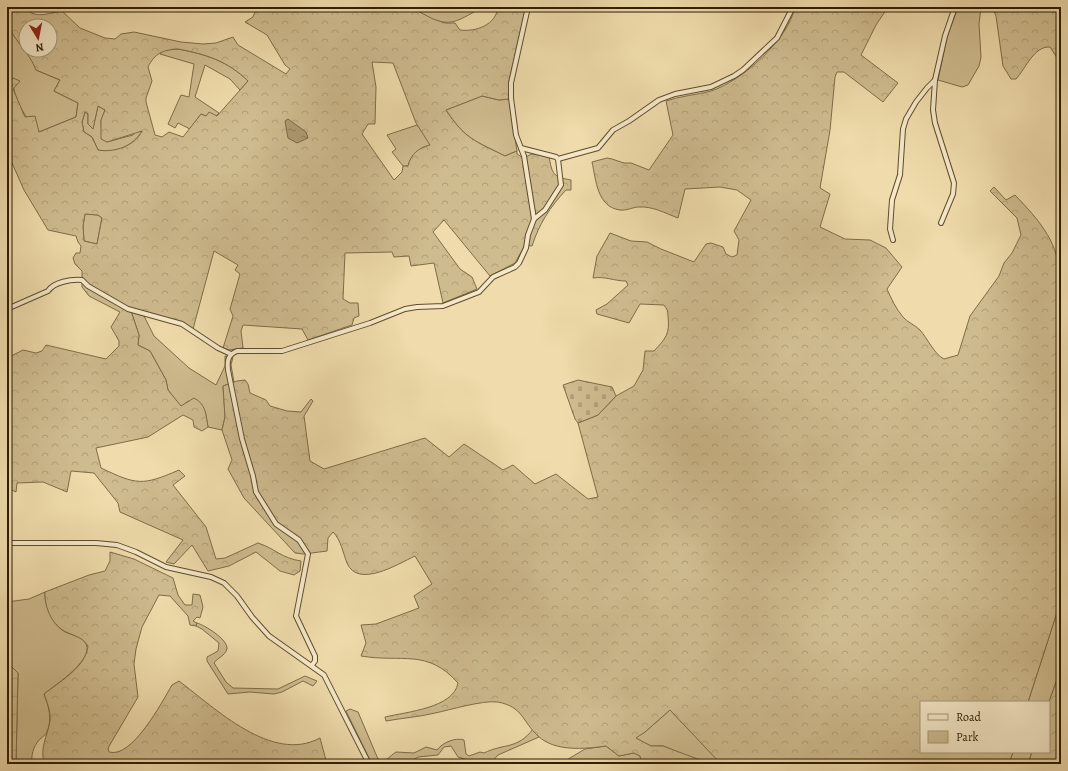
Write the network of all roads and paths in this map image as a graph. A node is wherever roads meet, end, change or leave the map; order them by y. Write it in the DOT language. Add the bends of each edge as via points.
graph roads {
  1 [pos="528,7"];
  2 [pos="792,7"];
  3 [pos="956,7"];
  4 [pos="935,80"];
  5 [pos="521,148"];
  6 [pos="533,152"];
  7 [pos="524,156"];
  8 [pos="558,159"];
  9 [pos="534,219"];
  10 [pos="941,223"];
  11 [pos="893,240"];
  12 [pos="7,310"];
  13 [pos="231,354"];
  14 [pos="7,543"];
  15 [pos="312,665"];
  16 [pos="369,764"];
  1 -- 5 [label="street" via="511,83 516,134"];
  2 -- 8 [label="street" via="777,38 734,76 711,87 682,92 659,100 613,130 598,148"];
  3 -- 4 [label="street" via="945,36"];
  4 -- 10 [label="street" via="935,123 954,183 953,194"];
  4 -- 11 [label="street" via="916,102 903,129 900,175 892,200 890,229"];
  5 -- 6 [label="street"];
  5 -- 7 [label="street"];
  6 -- 7 [label="street"];
  6 -- 8 [label="street"];
  7 -- 9 [label="street"];
  8 -- 9 [label="street" via="562,185 545,210"];
  9 -- 13 [label="street" via="519,263 493,277 472,296 439,308 405,309 370,323 282,350 237,351"];
  12 -- 13 [label="street" via="62,282 82,280 128,309 182,324"];
  13 -- 15 [label="street" via="228,358 228,370 256,492 276,524 299,540 308,554 296,616 316,656"];
  14 -- 15 [label="street" via="112,544 166,566 217,579 232,590 269,636"];
  15 -- 16 [label="street" via="324,675"];
}
